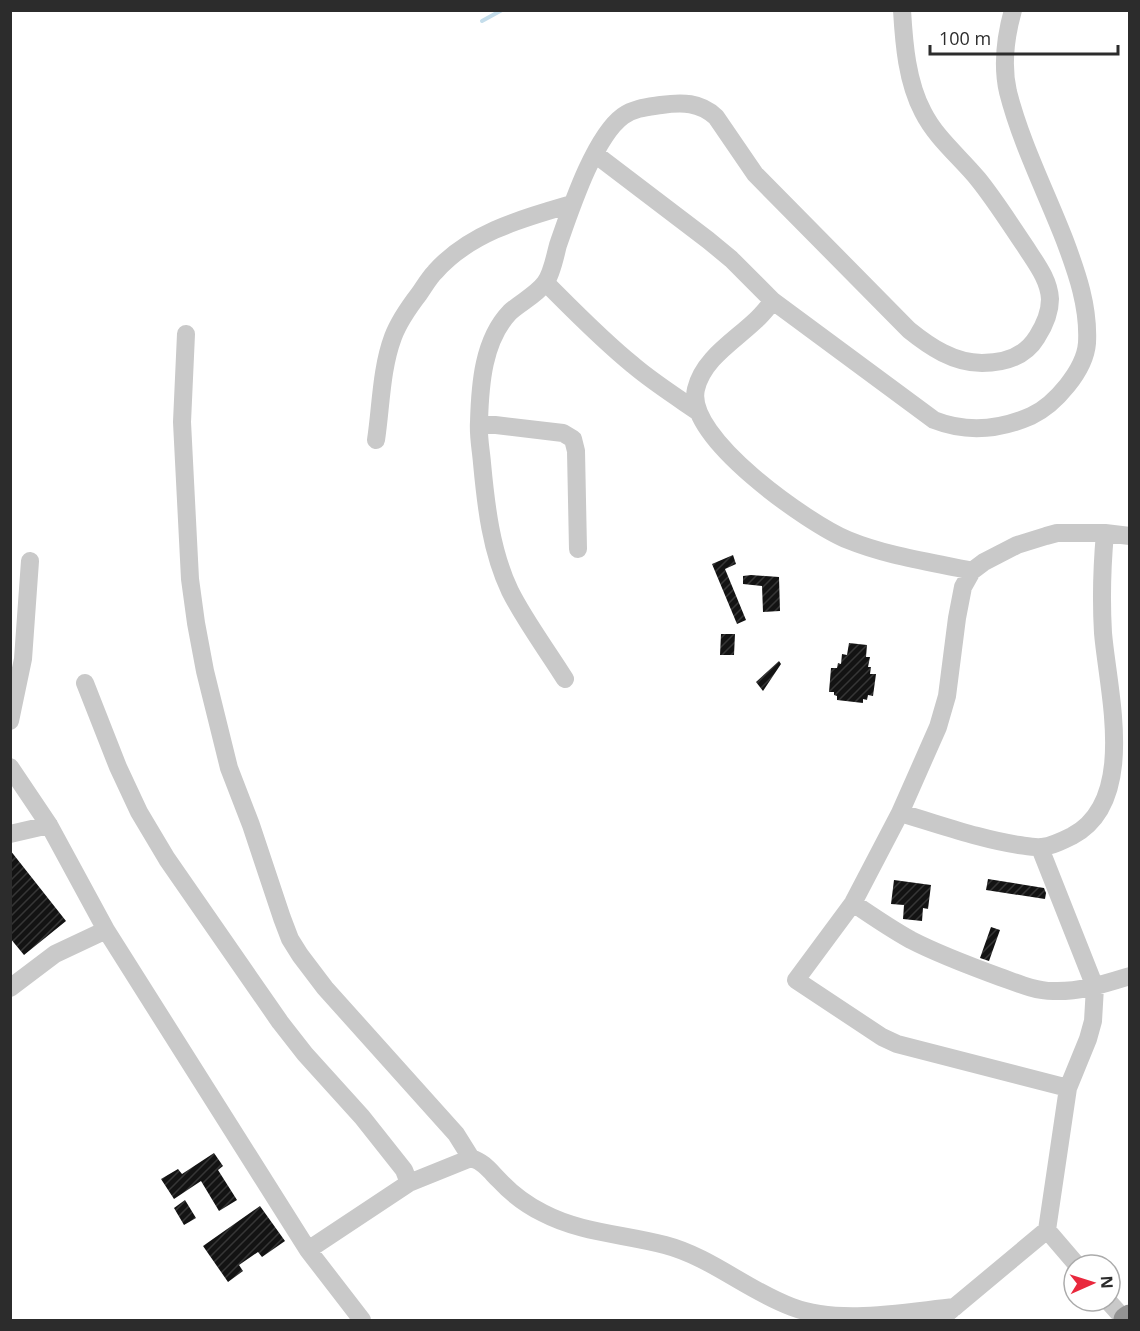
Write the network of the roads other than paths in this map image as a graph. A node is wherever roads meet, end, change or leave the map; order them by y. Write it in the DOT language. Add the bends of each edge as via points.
graph roads {
  1 [pos="902,10"];
  2 [pos="1013,10"];
  3 [pos="595,154"];
  4 [pos="572,204"];
  5 [pos="546,283"];
  6 [pos="773,301"];
  7 [pos="186,334"];
  8 [pos="697,411"];
  9 [pos="478,423"];
  10 [pos="376,440"];
  11 [pos="1105,532"];
  12 [pos="1130,536"];
  13 [pos="578,549"];
  14 [pos="30,561"];
  15 [pos="972,571"];
  16 [pos="565,680"];
  17 [pos="85,683"];
  18 [pos="10,721"];
  19 [pos="10,767"];
  20 [pos="900,813"];
  21 [pos="49,825"];
  22 [pos="10,834"];
  23 [pos="1040,848"];
  24 [pos="853,903"];
  25 [pos="106,930"];
  26 [pos="1130,976"];
  27 [pos="12,982"];
  28 [pos="1095,987"];
  29 [pos="1068,1088"];
  30 [pos="471,1158"];
  31 [pos="409,1183"];
  32 [pos="1047,1230"];
  33 [pos="308,1250"];
  34 [pos="1067,1253"];
  35 [pos="954,1307"];
  36 [pos="362,1320"];
  37 [pos="940,1320"];
  1 -- 3 [label="street" via="908,63 923,112 986,190 1047,284 1050,298 1044,327 1023,353 1011,359 980,363 959,360 927,345 755,174 716,117 701,106 672,103 640,108 614,124"];
  2 -- 6 [label="street" via="1007,32 1007,89 1083,297 1087,345 1065,390 1042,411 1016,423 982,430 951,427 934,420"];
  3 -- 4 [label="street"];
  3 -- 6 [label="street" via="716,246"];
  4 -- 5 [label="street"];
  4 -- 10 [label="street" via="514,221 483,236 435,272 393,337"];
  5 -- 8 [label="street" via="633,366"];
  5 -- 9 [label="street" via="498,325 485,364"];
  6 -- 8 [label="street" via="704,371 695,390"];
  7 -- 30 [label="street" via="182,422 190,579 201,652 229,768 290,939 325,988 456,1134"];
  8 -- 15 [label="street" via="728,455 822,526 848,540 884,551"];
  9 -- 13 [label="street" via="563,433 573,439"];
  9 -- 16 [label="street" via="488,515 500,563 520,609"];
  11 -- 12 [label="street"];
  11 -- 15 [label="street" via="1057,533 1032,539 999,553"];
  11 -- 23 [label="street" via="1101,598 1114,740 1110,780 1090,824"];
  14 -- 18 [label="street" via="23,659"];
  15 -- 20 [label="street" via="963,587 958,610 945,706"];
  17 -- 31 [label="street" via="118,767 167,859 280,1022 362,1117 404,1170"];
  19 -- 21 [label="street"];
  20 -- 23 [label="street" via="989,839"];
  20 -- 24 [label="street"];
  21 -- 22 [label="street"];
  21 -- 25 [label="street"];
  23 -- 28 [label="street"];
  24 -- 28 [label="street" via="926,947 1030,988 1052,991"];
  24 -- 29 [label="street" via="796,980 897,1044"];
  25 -- 27 [label="street" via="55,954"];
  25 -- 33 [label="street"];
  26 -- 28 [label="street"];
  28 -- 29 [label="street" via="1093,1021"];
  29 -- 32 [label="street"];
  30 -- 31 [label="street"];
  30 -- 35 [label="street" via="481,1161 518,1197 542,1213 585,1229 684,1251 791,1307 835,1315"];
  31 -- 33 [label="street"];
  32 -- 34 [label="street"];
  32 -- 35 [label="street"];
  33 -- 36 [label="street"];
  35 -- 37 [label="street"];
}
